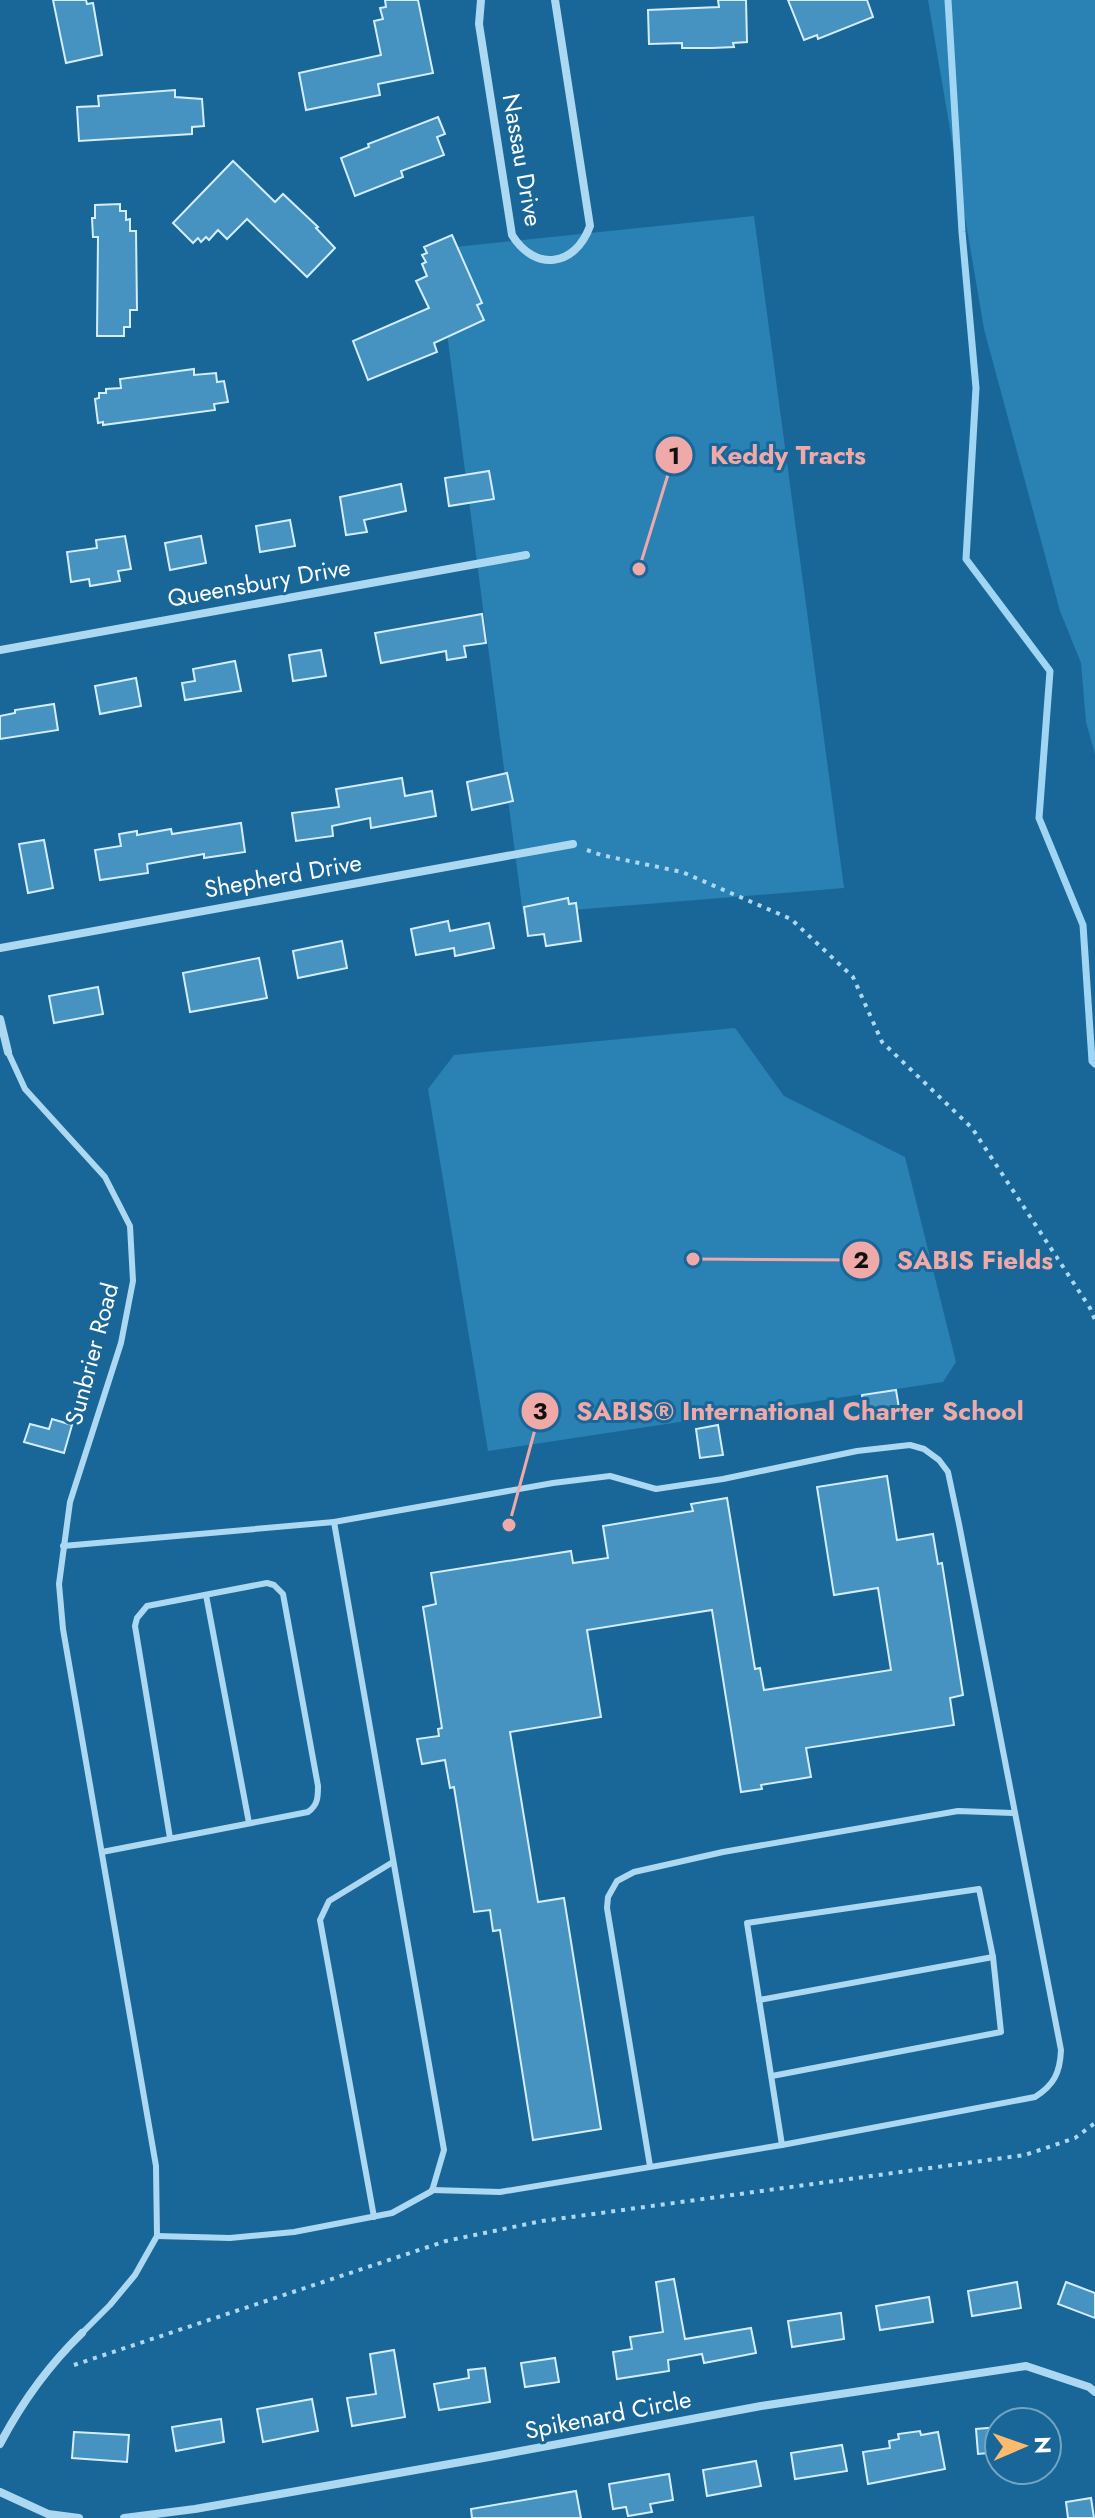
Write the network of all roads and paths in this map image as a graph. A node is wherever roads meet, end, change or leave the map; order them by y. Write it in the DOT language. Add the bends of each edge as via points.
graph roads {
  1 [pos="481,0"];
  2 [pos="555,0"];
  3 [pos="526,555"];
  4 [pos="0,650"];
  5 [pos="573,844"];
  6 [pos="0,948"];
  7 [pos="0,1019"];
  8 [pos="8,1052"];
  9 [pos="1095,1320"];
  10 [pos="334,1522"];
  11 [pos="63,1546"];
  12 [pos="206,1595"];
  13 [pos="1013,1813"];
  14 [pos="249,1823"];
  15 [pos="170,1838"];
  16 [pos="102,1852"];
  17 [pos="393,1862"];
  18 [pos="993,1957"];
  19 [pos="759,2000"];
  20 [pos="772,2076"];
  21 [pos="1095,2123"];
  22 [pos="782,2145"];
  23 [pos="650,2166"];
  24 [pos="432,2190"];
  25 [pos="374,2217"];
  26 [pos="157,2236"];
  27 [pos="82,2333"];
  28 [pos="69,2367"];
  29 [pos="1095,2392"];
  30 [pos="0,2444"];
  31 [pos="0,2492"];
  32 [pos="79,2518"];
  33 [pos="124,2518"];
  1 -- 2 [label="street, Nassau Drive" via="479,24 512,235 529,254 554,260 577,250 590,226"];
  3 -- 4 [label="street, Queensbury Drive"];
  5 -- 6 [label="street, Shepherd Drive"];
  5 -- 9 [label="path" via="682,872 791,919 853,977 882,1042 972,1128"];
  7 -- 8 [label="street, Sunbrier Road"];
  8 -- 11 [label="lane, Sunbrier Road" via="25,1089 105,1177 130,1226 133,1281 121,1343 70,1502"];
  10 -- 11 [label="lane"];
  10 -- 13 [label="lane" via="553,1483 610,1476 656,1489 857,1451 910,1445 924,1449 948,1472"];
  10 -- 17 [label="lane"];
  11 -- 16 [label="lane, Sunbrier Road" via="63,1629"];
  12 -- 14 [label="lane"];
  12 -- 14 [label="lane" via="267,1583 281,1589 286,1609 318,1798 308,1812"];
  12 -- 15 [label="lane" via="147,1606 135,1626"];
  13 -- 22 [label="lane" via="1061,2050 1054,2082 1035,2097"];
  13 -- 23 [label="lane" via="958,1811 804,1837 634,1872 617,1881 607,1908"];
  14 -- 15 [label="lane"];
  15 -- 16 [label="lane"];
  16 -- 26 [label="lane, Sunbrier Road" via="156,2166"];
  17 -- 24 [label="lane" via="444,2150"];
  17 -- 25 [label="lane" via="329,1901 320,1920"];
  18 -- 19 [label="lane"];
  18 -- 19 [label="lane" via="979,1889 747,1923"];
  18 -- 20 [label="lane" via="1001,2032"];
  19 -- 20 [label="lane"];
  20 -- 22 [label="lane"];
  21 -- 28 [label="path" via="1075,2138 1025,2155 542,2221 446,2241"];
  22 -- 23 [label="lane"];
  23 -- 24 [label="lane" via="500,2192"];
  24 -- 25 [label="lane"];
  25 -- 26 [label="lane" via="230,2238"];
  26 -- 27 [label="lane" via="135,2275"];
  27 -- 30 [label="street" via="53,2361"];
  29 -- 33 [label="street, Spikenard Circle" via="1026,2366 761,2406"];
  31 -- 32 [label="street" via="48,2514"];
}
